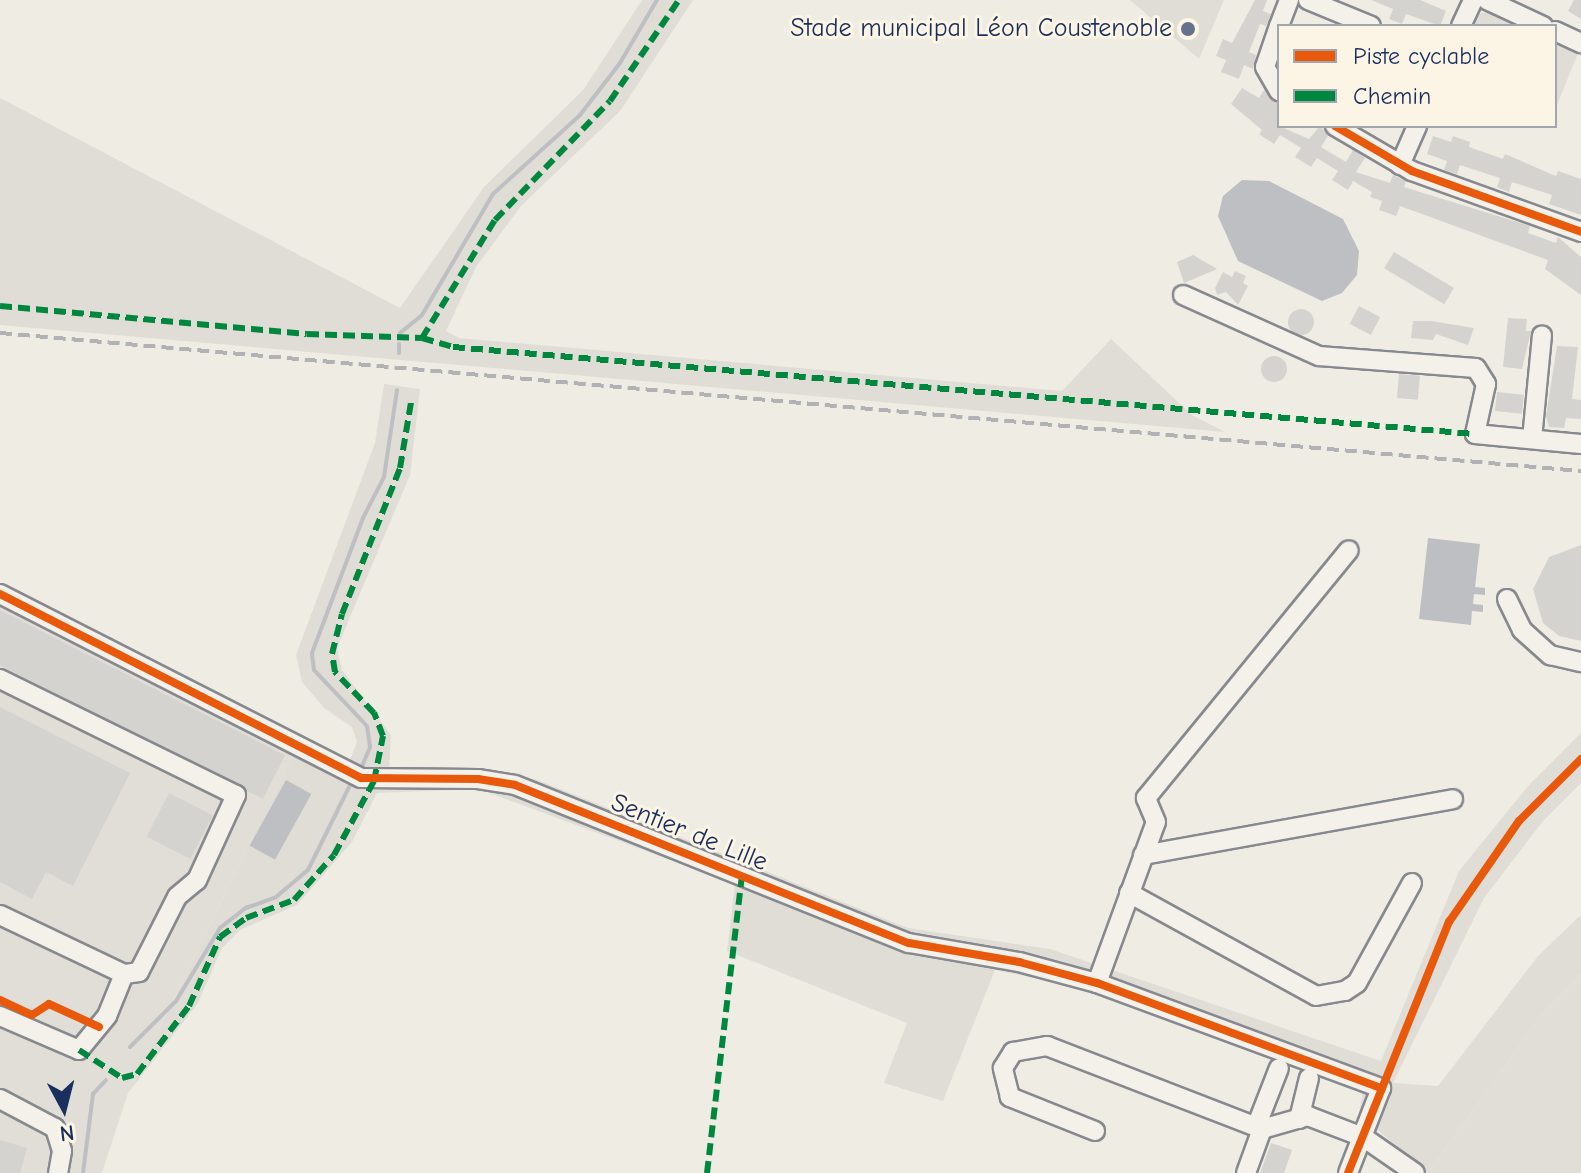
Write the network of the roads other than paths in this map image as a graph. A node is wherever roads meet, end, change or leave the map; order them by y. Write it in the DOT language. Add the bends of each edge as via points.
graph roads {
  1 [pos="1289,0"];
  2 [pos="1308,0"];
  3 [pos="1473,0"];
  4 [pos="1487,0"];
  5 [pos="1280,24"];
  6 [pos="1366,24"];
  7 [pos="1462,24"];
  8 [pos="1539,24"];
  9 [pos="1277,32"];
  10 [pos="1557,32"];
  11 [pos="1581,43"];
  12 [pos="1277,88"];
  13 [pos="1338,128"];
  14 [pos="1416,128"];
  15 [pos="1400,165"];
  16 [pos="1581,232"];
  17 [pos="1183,295"];
  18 [pos="1542,335"];
  19 [pos="1532,439"];
  20 [pos="1581,444"];
  21 [pos="1349,550"];
  22 [pos="0,594"];
  23 [pos="1507,599"];
  24 [pos="1581,662"];
  25 [pos="0,679"];
  26 [pos="1453,799"];
  27 [pos="1143,855"];
  28 [pos="1412,883"];
  29 [pos="1129,893"];
  30 [pos="0,915"];
  31 [pos="124,974"];
  32 [pos="1097,983"];
  33 [pos="0,1016"];
  34 [pos="1279,1068"];
  35 [pos="1309,1078"];
  36 [pos="0,1099"];
  37 [pos="1299,1119"];
  38 [pos="1259,1128"];
  39 [pos="1095,1131"];
  40 [pos="1363,1137"];
  41 [pos="58,1173"];
  42 [pos="1246,1173"];
  43 [pos="1348,1173"];
  44 [pos="1415,1173"];
  1 -- 5 [label="street"];
  2 -- 6 [label="street"];
  3 -- 7 [label="street"];
  4 -- 8 [label="street"];
  9 -- 12 [label="street" via="1265,67"];
  10 -- 11 [label="street"];
  13 -- 15 [label="street"];
  14 -- 15 [label="street"];
  15 -- 16 [label="street"];
  17 -- 19 [label="street" via="1309,353 1476,368 1486,384 1475,434"];
  18 -- 19 [label="street"];
  19 -- 20 [label="street"];
  21 -- 27 [label="street" via="1146,798 1156,822"];
  22 -- 32 [label="street, Sentier de Lille" via="361,778 505,782 909,943 1019,962"];
  23 -- 24 [label="street" via="1522,630 1550,655"];
  25 -- 31 [label="street" via="236,795 197,880 177,897 139,972"];
  26 -- 27 [label="street"];
  27 -- 29 [label="street"];
  28 -- 29 [label="street" via="1357,983 1316,996"];
  29 -- 32 [label="street"];
  30 -- 31 [label="street"];
  31 -- 33 [label="street" via="107,1016 79,1050"];
  32 -- 40 [label="street, Sentier de Lille" via="1381,1088"];
  34 -- 38 [label="street"];
  35 -- 37 [label="street"];
  36 -- 41 [label="street" via="55,1128 62,1151"];
  37 -- 38 [label="street"];
  37 -- 40 [label="street" via="1325,1122"];
  38 -- 39 [label="street" via="1047,1046 1013,1052 1003,1068 1010,1097"];
  38 -- 42 [label="street"];
  40 -- 43 [label="street"];
  40 -- 44 [label="street"];
}
